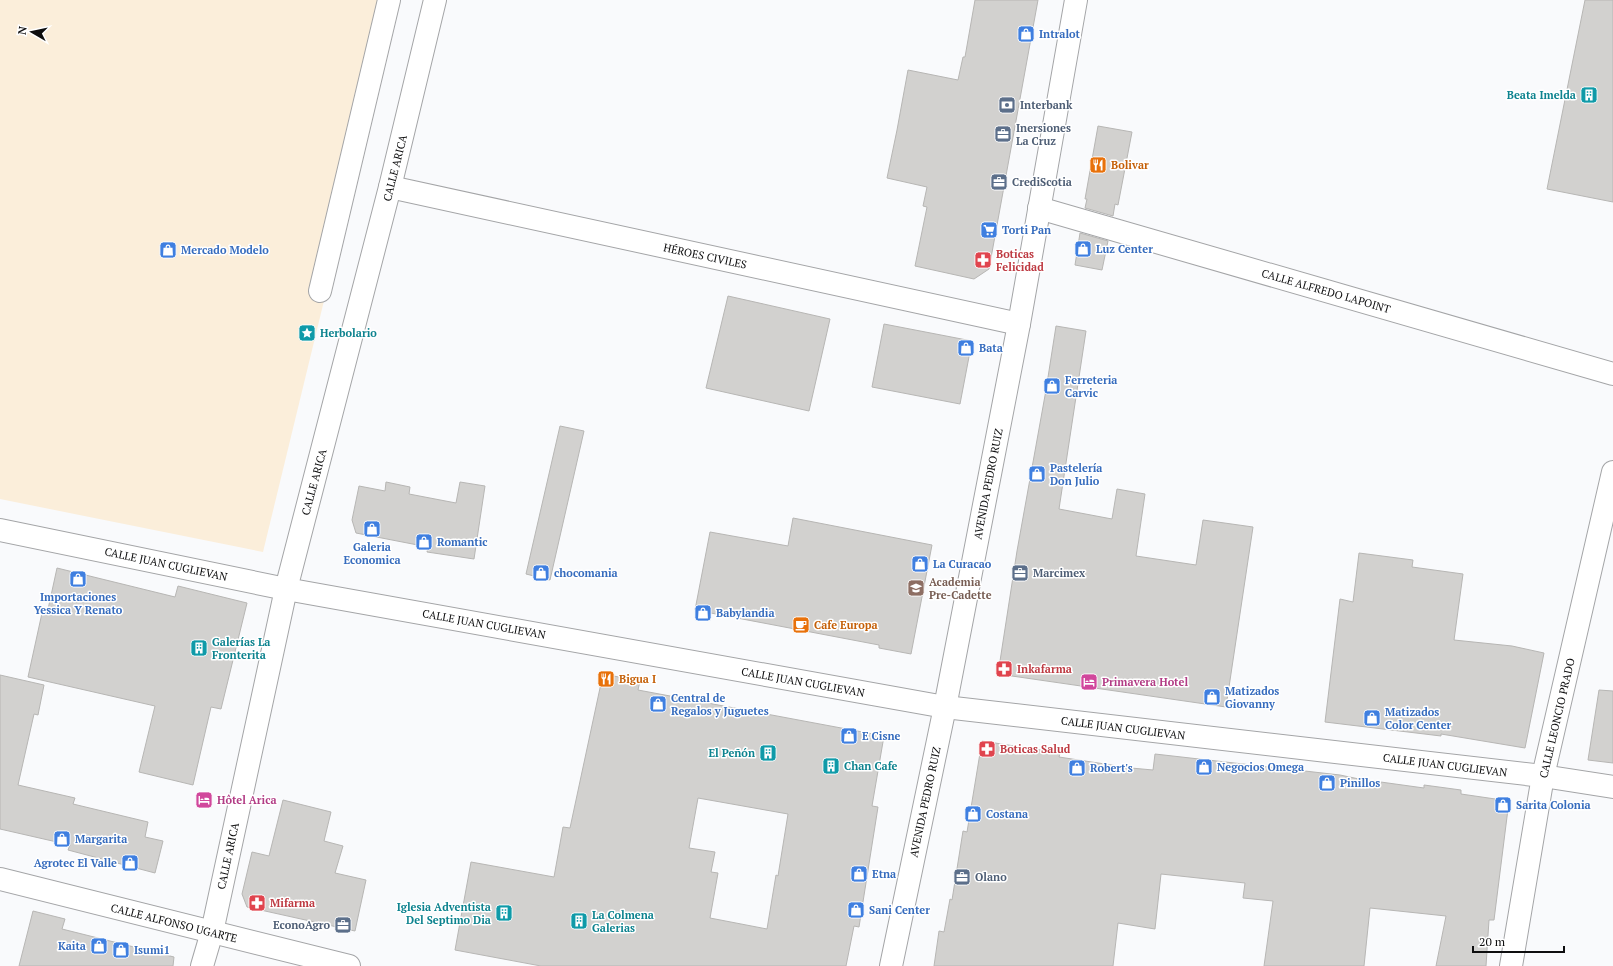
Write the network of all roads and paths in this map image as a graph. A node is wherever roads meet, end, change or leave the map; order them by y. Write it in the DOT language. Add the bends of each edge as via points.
graph roads {
  1 [pos="389,0"];
  2 [pos="435,0"];
  3 [pos="1076,0"];
  4 [pos="390,187"];
  5 [pos="1039,208"];
  6 [pos="320,291"];
  7 [pos="1019,324"];
  8 [pos="1613,374"];
  9 [pos="1613,472"];
  10 [pos="0,530"];
  11 [pos="286,589"];
  12 [pos="945,707"];
  13 [pos="1543,776"];
  14 [pos="1613,787"];
  15 [pos="0,879"];
  16 [pos="212,932"];
  17 [pos="202,966"];
  18 [pos="349,966"];
  19 [pos="891,966"];
  20 [pos="1510,966"];
  1 -- 6 [label="street"];
  2 -- 4 [label="street, CALLE ARICA"];
  3 -- 5 [label="street, AVENIDA PEDRO RUIZ"];
  4 -- 7 [label="street, HÉROES CIVILES"];
  4 -- 11 [label="street, CALLE ARICA"];
  5 -- 7 [label="street, AVENIDA PEDRO RUIZ"];
  5 -- 8 [label="street, CALLE ALFREDO LAPOINT"];
  7 -- 12 [label="street, AVENIDA PEDRO RUIZ"];
  9 -- 13 [label="street, CALLE LEONCIO PRADO"];
  10 -- 11 [label="street, CALLE JUAN CUGLIEVAN"];
  11 -- 12 [label="street, CALLE JUAN CUGLIEVAN"];
  11 -- 16 [label="street, CALLE ARICA"];
  12 -- 13 [label="street, CALLE JUAN CUGLIEVAN"];
  12 -- 19 [label="street, AVENIDA PEDRO RUIZ"];
  13 -- 14 [label="street, CALLE JUAN CUGLIEVAN"];
  13 -- 20 [label="street, CALLE LEONCIO PRADO"];
  15 -- 16 [label="street, CALLE ALFONSO UGARTE"];
  16 -- 17 [label="street, CALLE ARICA"];
  16 -- 18 [label="street, CALLE ALFONSO UGARTE"];
}
